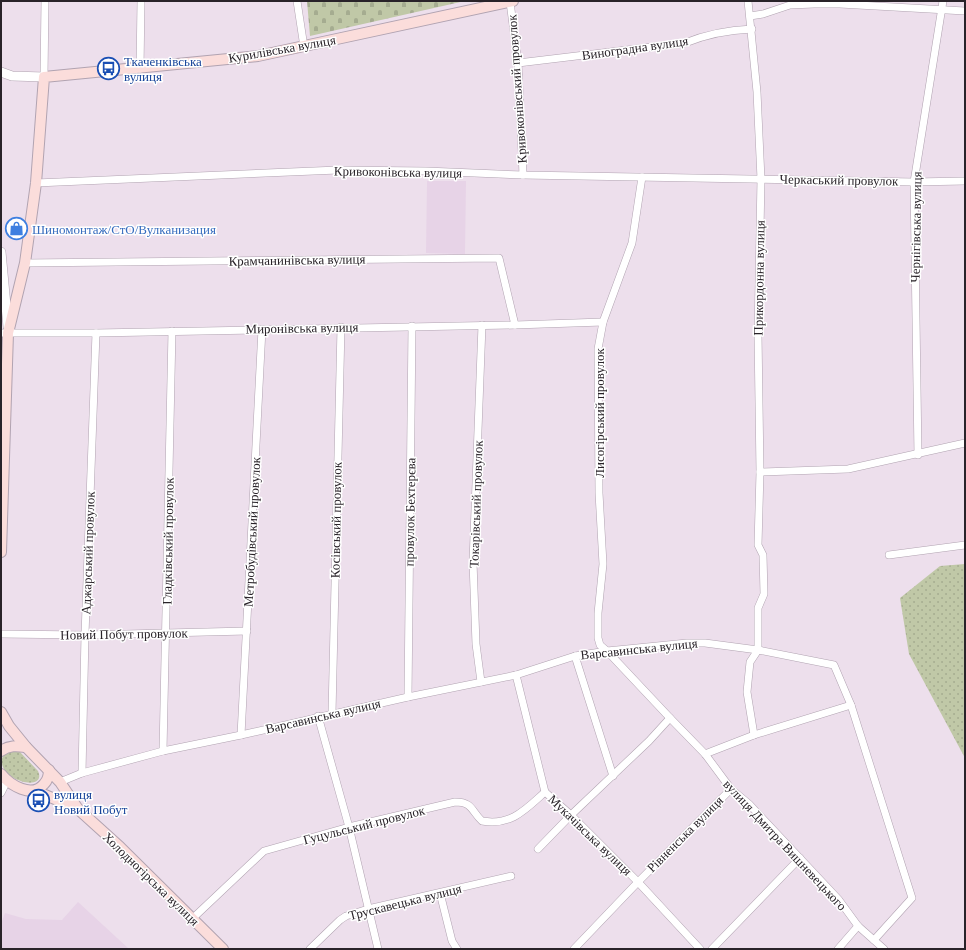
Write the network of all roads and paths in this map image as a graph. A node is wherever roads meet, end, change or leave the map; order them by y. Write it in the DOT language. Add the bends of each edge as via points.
graph roads {
  1 [pos="45,1"];
  2 [pos="141,1"];
  3 [pos="298,1"];
  4 [pos="748,1"];
  5 [pos="944,1"];
  6 [pos="512,2"];
  7 [pos="792,3"];
  8 [pos="942,10"];
  9 [pos="965,11"];
  10 [pos="750,16"];
  11 [pos="752,29"];
  12 [pos="304,47"];
  13 [pos="518,62"];
  14 [pos="140,69"];
  15 [pos="1,72"];
  16 [pos="44,77"];
  17 [pos="523,175"];
  18 [pos="642,177"];
  19 [pos="761,178"];
  20 [pos="965,181"];
  21 [pos="914,182"];
  22 [pos="36,183"];
  23 [pos="1,252"];
  24 [pos="25,263"];
  25 [pos="603,322"];
  26 [pos="482,325"];
  27 [pos="515,325"];
  28 [pos="412,326"];
  29 [pos="341,327"];
  30 [pos="262,329"];
  31 [pos="172,331"];
  32 [pos="5,333"];
  33 [pos="96,333"];
  34 [pos="965,444"];
  35 [pos="918,454"];
  36 [pos="760,472"];
  37 [pos="2,474"];
  38 [pos="1,531"];
  39 [pos="965,545"];
  40 [pos="1,552"];
  41 [pos="889,555"];
  42 [pos="246,631"];
  43 [pos="166,632"];
  44 [pos="1,634"];
  45 [pos="84,636"];
  46 [pos="758,650"];
  47 [pos="607,651"];
  48 [pos="575,656"];
  49 [pos="516,675"];
  50 [pos="481,682"];
  51 [pos="408,697"];
  52 [pos="851,705"];
  53 [pos="1,712"];
  54 [pos="332,713"];
  55 [pos="318,716"];
  56 [pos="670,718"];
  57 [pos="241,735"];
  58 [pos="754,735"];
  59 [pos="26,747"];
  60 [pos="1,751"];
  61 [pos="163,751"];
  62 [pos="705,754"];
  63 [pos="49,770"];
  64 [pos="82,773"];
  65 [pos="613,776"];
  66 [pos="4,778"];
  67 [pos="60,782"];
  68 [pos="730,789"];
  69 [pos="36,790"];
  70 [pos="545,792"];
  71 [pos="1,794"];
  72 [pos="78,809"];
  73 [pos="571,815"];
  74 [pos="349,827"];
  75 [pos="538,850"];
  76 [pos="800,858"];
  77 [pos="511,876"];
  78 [pos="638,882"];
  79 [pos="440,893"];
  80 [pos="368,909"];
  81 [pos="192,919"];
  82 [pos="858,926"];
  83 [pos="874,940"];
  84 [pos="223,949"];
  85 [pos="310,949"];
  86 [pos="378,949"];
  87 [pos="456,949"];
  88 [pos="574,949"];
  89 [pos="700,949"];
  90 [pos="712,949"];
  91 [pos="838,949"];
  92 [pos="884,949"];
  1 -- 16 [label="street"];
  2 -- 14 [label="street"];
  3 -- 12 [label="street"];
  4 -- 10 [label="street, Прикордонна вулиця"];
  5 -- 8 [label="street, Чернігівська вулиця"];
  6 -- 12 [label="main road, Курилівська вулиця"];
  6 -- 13 [label="street, Кривоконівський провулок"];
  7 -- 8 [label="street"];
  7 -- 10 [label="street"];
  8 -- 9 [label="street"];
  8 -- 21 [label="street, Чернігівська вулиця"];
  10 -- 11 [label="street, Прикордонна вулиця"];
  11 -- 13 [label="street, Виноградна вулиця" via="703,36 685,43"];
  11 -- 19 [label="street, Прикордонна вулиця"];
  12 -- 14 [label="main road, Курилівська вулиця" via="258,56"];
  13 -- 17 [label="street, Кривоконівський провулок"];
  14 -- 16 [label="main road, Курилівська вулиця"];
  15 -- 16 [label="street, Курилівська вулиця" via="12,76"];
  16 -- 22 [label="main road"];
  17 -- 18 [label="street, Кривоконівська вулиця"];
  17 -- 22 [label="street, Кривоконівська вулиця" via="338,170"];
  18 -- 19 [label="street, Кривоконівська вулиця"];
  18 -- 25 [label="street, Лисогірський провулок" via="632,243"];
  19 -- 21 [label="street, Черкаський провулок"];
  19 -- 36 [label="street, Прикордонна вулиця" via="758,334"];
  20 -- 21 [label="street, Черкаський провулок"];
  21 -- 35 [label="street, Чернігівська вулиця"];
  22 -- 24 [label="main road"];
  23 -- 32 [label="street"];
  24 -- 27 [label="street, Крамчанинівська вулиця" via="499,258"];
  24 -- 32 [label="main road"];
  25 -- 27 [label="street, Миронівська вулиця"];
  25 -- 47 [label="street, Лисогірський провулок" via="598,350 599,493 603,564 598,638 600,645"];
  26 -- 27 [label="street, Миронівська вулиця"];
  26 -- 28 [label="street, Миронівська вулиця"];
  26 -- 50 [label="street, Токарівський провулок" via="473,562 476,644"];
  28 -- 29 [label="street, Миронівська вулиця"];
  28 -- 51 [label="street, провулок Бехтерєва"];
  29 -- 30 [label="street, Миронівська вулиця"];
  29 -- 54 [label="street, Косівський провулок"];
  30 -- 31 [label="street, Миронівська вулиця"];
  30 -- 42 [label="street, Метробудівський провулок"];
  31 -- 33 [label="street, Миронівська вулиця"];
  31 -- 43 [label="street, Гладківський провулок"];
  32 -- 33 [label="street, Миронівська вулиця"];
  32 -- 37 [label="main road"];
  33 -- 45 [label="street, Аджарський провулок"];
  34 -- 35 [label="street"];
  35 -- 36 [label="street" via="848,469"];
  36 -- 46 [label="street, Прикордонна вулиця" via="758,545 763,555 764,594 758,608"];
  37 -- 38 [label="main road"];
  38 -- 40 [label="main road"];
  39 -- 41 [label="street"];
  42 -- 43 [label="street, Новий Побут провулок"];
  42 -- 57 [label="street, Метробудівський провулок"];
  43 -- 45 [label="street, Новий Побут провулок"];
  43 -- 61 [label="street, Гладківський провулок"];
  44 -- 45 [label="street, Новий Побут провулок"];
  45 -- 64 [label="street, Аджарський провулок"];
  46 -- 47 [label="street, Варсавинська вулиця" via="687,643"];
  46 -- 52 [label="street, Варсавинська вулиця" via="834,665"];
  46 -- 58 [label="street" via="750,662 747,692"];
  47 -- 48 [label="street, Варсавинська вулиця"];
  47 -- 56 [label="street, вулиця Дмитра Вишневецького"];
  48 -- 49 [label="street, Варсавинська вулиця"];
  48 -- 65 [label="street"];
  49 -- 50 [label="street, Варсавинська вулиця"];
  49 -- 70 [label="street, Мукачівська вулиця"];
  50 -- 51 [label="street, Варсавинська вулиця"];
  51 -- 54 [label="street, Варсавинська вулиця"];
  52 -- 58 [label="street"];
  52 -- 83 [label="street, Варсавинська вулиця" via="912,898"];
  53 -- 59 [label="main road, Холодногірська вулиця"];
  54 -- 55 [label="street, Варсавинська вулиця"];
  55 -- 57 [label="street, Варсавинська вулиця"];
  55 -- 74 [label="street"];
  56 -- 62 [label="street, вулиця Дмитра Вишневецького"];
  56 -- 65 [label="street"];
  57 -- 61 [label="street, Варсавинська вулиця"];
  58 -- 62 [label="street"];
  59 -- 60 [label="main road" via="16,746"];
  59 -- 63 [label="main road, Холодногірська вулиця"];
  61 -- 64 [label="street, Варсавинська вулиця"];
  62 -- 68 [label="street, вулиця Дмитра Вишневецького"];
  63 -- 67 [label="main road, Холодногірська вулиця"];
  63 -- 69 [label="main road" via="48,780"];
  64 -- 67 [label="street, Варсавинська вулиця"];
  65 -- 73 [label="street"];
  66 -- 69 [label="main road, Холодногірська вулиця" via="20,788"];
  66 -- 71 [label="street"];
  67 -- 72 [label="main road, Холодногірська вулиця"];
  68 -- 76 [label="street, вулиця Дмитра Вишневецького" via="749,804"];
  68 -- 78 [label="street, Рівненська вулиця"];
  69 -- 72 [label="main road, Холодногірська вулиця"];
  70 -- 73 [label="street, Мукачівська вулиця"];
  70 -- 74 [label="street, Гуцульський провулок" via="520,814 502,822 482,821 468,804 456,802"];
  72 -- 81 [label="main road, Холодногірська вулиця"];
  73 -- 75 [label="street"];
  73 -- 78 [label="street, Мукачівська вулиця"];
  74 -- 80 [label="street"];
  74 -- 81 [label="street, Гуцульський провулок" via="264,851"];
  76 -- 82 [label="street, вулиця Дмитра Вишневецького" via="839,900"];
  76 -- 90 [label="street"];
  77 -- 79 [label="street, Трускавецька вулиця"];
  78 -- 88 [label="street, Рівненська вулиця"];
  78 -- 89 [label="street, Мукачівська вулиця"];
  79 -- 80 [label="street, Трускавецька вулиця"];
  79 -- 87 [label="street"];
  80 -- 85 [label="street, Трускавецька вулиця" via="340,920"];
  80 -- 86 [label="street"];
  81 -- 84 [label="main road, Холодногірська вулиця"];
  82 -- 83 [label="street, вулиця Дмитра Вишневецького"];
  82 -- 91 [label="street"];
  83 -- 92 [label="street, вулиця Дмитра Вишневецького"];
}
